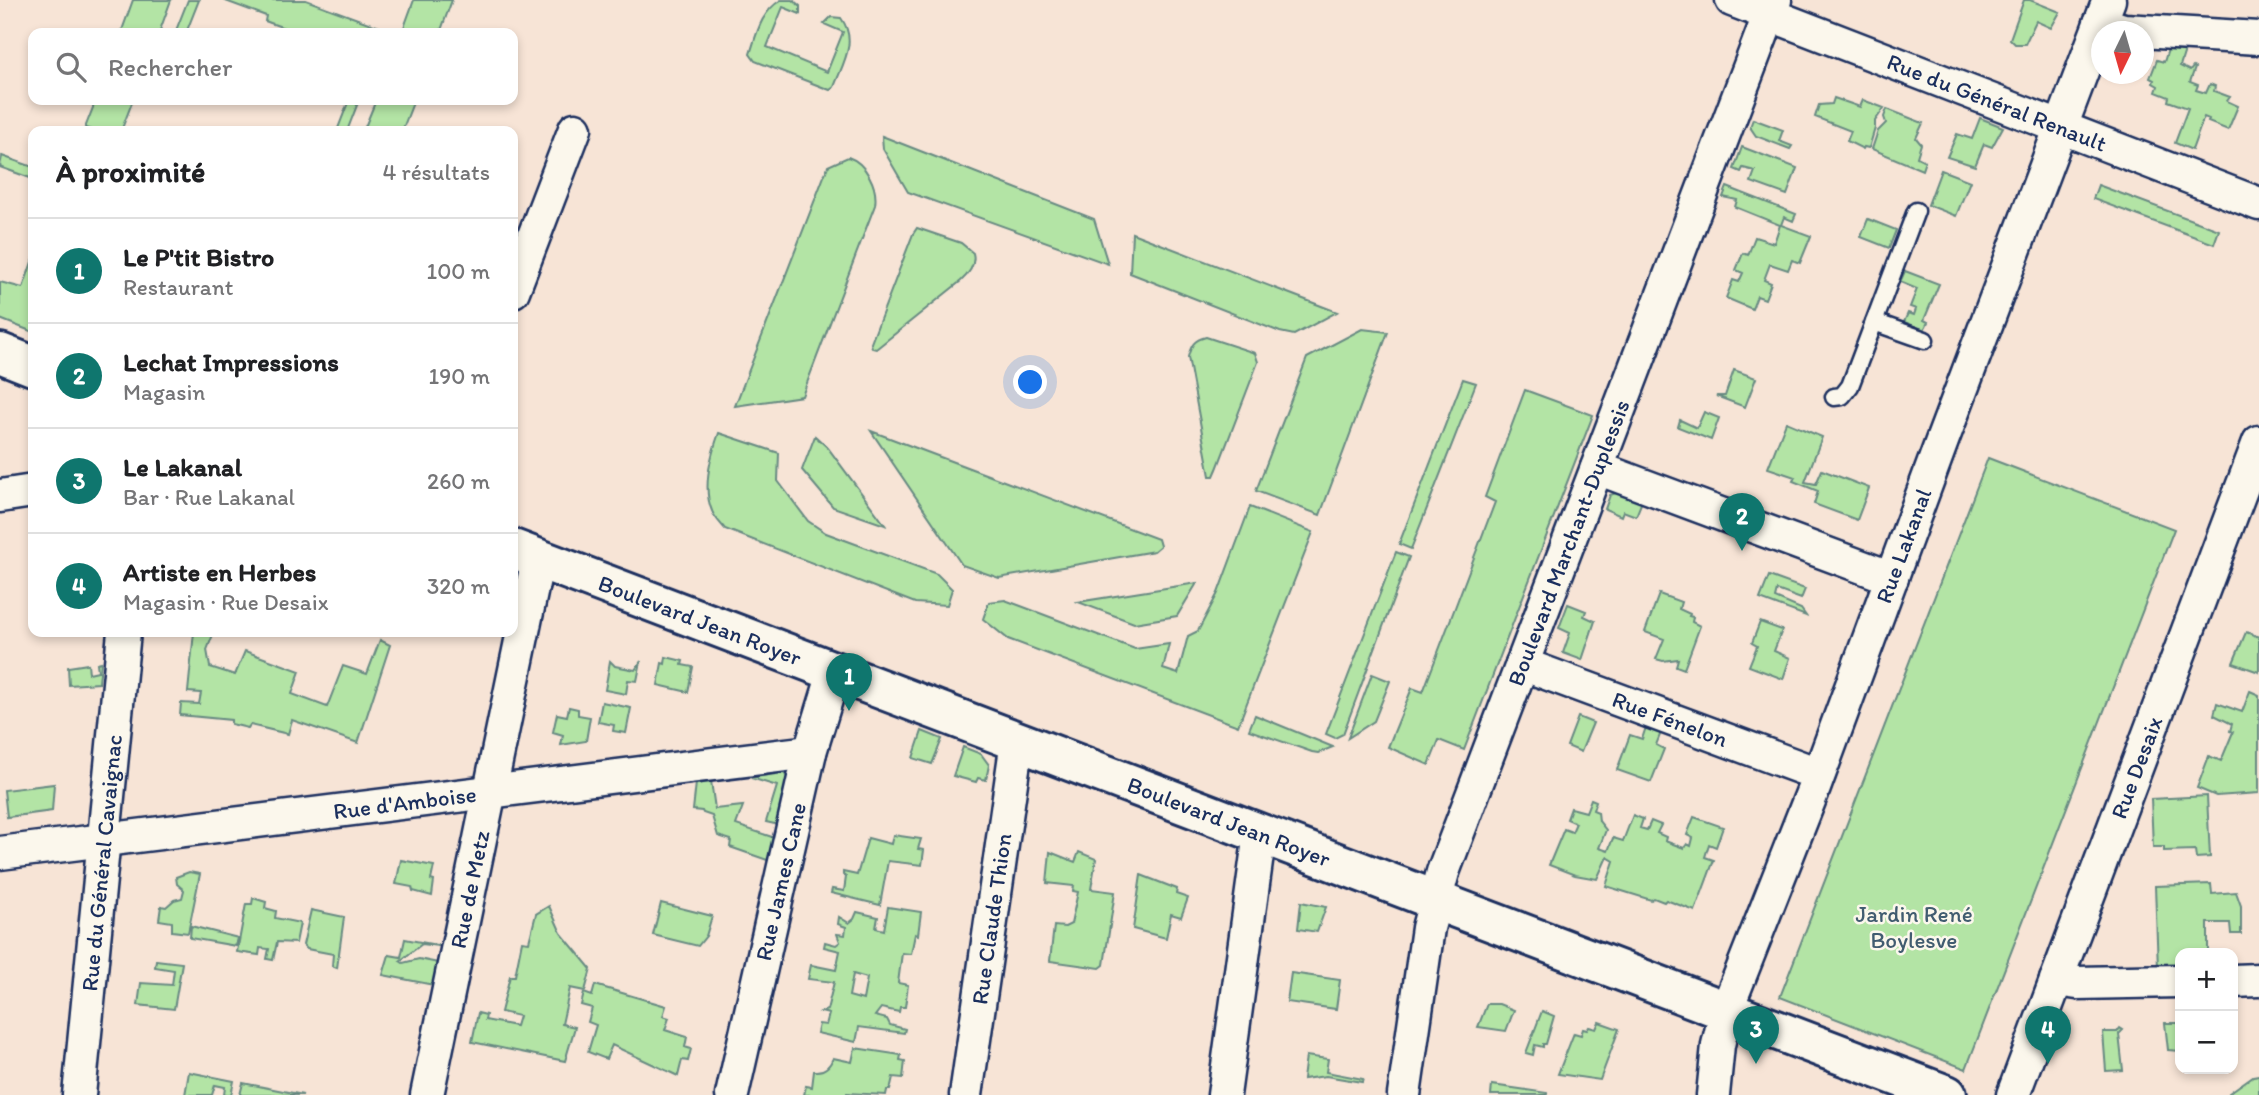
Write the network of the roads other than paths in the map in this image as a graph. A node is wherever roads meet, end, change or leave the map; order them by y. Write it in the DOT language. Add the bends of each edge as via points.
graph roads {
  1 [pos="1732,0"];
  2 [pos="1773,7"];
  3 [pos="2104,11"];
  4 [pos="2259,38"];
  5 [pos="2061,127"];
  6 [pos="575,128"];
  7 [pos="2259,204"];
  8 [pos="1916,211"];
  9 [pos="518,278"];
  10 [pos="1874,321"];
  11 [pos="1925,340"];
  12 [pos="0,353"];
  13 [pos="28,364"];
  14 [pos="1834,397"];
  15 [pos="2259,442"];
  16 [pos="1597,468"];
  17 [pos="28,492"];
  18 [pos="0,496"];
  19 [pos="525,554"];
  20 [pos="1892,578"];
  21 [pos="518,600"];
  22 [pos="124,637"];
  23 [pos="512,637"];
  24 [pos="1522,664"];
  25 [pos="835,670"];
  26 [pos="1017,741"];
  27 [pos="810,752"];
  28 [pos="1818,774"];
  29 [pos="489,791"];
  30 [pos="1260,833"];
  31 [pos="104,842"];
  32 [pos="0,853"];
  33 [pos="1434,899"];
  34 [pos="2056,980"];
  35 [pos="2259,980"];
  36 [pos="2175,981"];
  37 [pos="2238,981"];
  38 [pos="1726,1011"];
  39 [pos="79,1095"];
  40 [pos="427,1095"];
  41 [pos="732,1095"];
  42 [pos="965,1095"];
  43 [pos="1224,1095"];
  44 [pos="1404,1095"];
  45 [pos="1713,1095"];
  46 [pos="1947,1095"];
  47 [pos="2013,1095"];
  1 -- 2 [label="street, Rue du Général Renault"];
  2 -- 5 [label="street, Rue du Général Renault"];
  2 -- 16 [label="street, Boulevard Marchant-Duplessis"];
  3 -- 4 [label="street" via="2123,30"];
  3 -- 5 [label="street, Rue Lakanal"];
  5 -- 7 [label="street, Rue du Général Renault"];
  5 -- 20 [label="street, Rue Lakanal" via="1966,355"];
  6 -- 9 [label="street"];
  8 -- 10 [label="lane"];
  10 -- 11 [label="lane"];
  10 -- 14 [label="lane" via="1846,393"];
  12 -- 13 [label="street"];
  15 -- 34 [label="street, Rue Desaix"];
  16 -- 20 [label="street"];
  16 -- 24 [label="street, Boulevard Marchant-Duplessis"];
  17 -- 18 [label="street"];
  19 -- 21 [label="street, Rue de Metz"];
  19 -- 25 [label="street, Boulevard Jean Royer"];
  20 -- 28 [label="street, Rue Lakanal"];
  22 -- 31 [label="street, Rue du Général Cavaignac"];
  23 -- 29 [label="street, Rue de Metz"];
  24 -- 28 [label="street, Rue Fénelon"];
  24 -- 33 [label="street, Boulevard Marchant-Duplessis"];
  25 -- 26 [label="street, Boulevard Jean Royer"];
  25 -- 27 [label="street, Rue James Cane"];
  26 -- 30 [label="street, Boulevard Jean Royer"];
  26 -- 42 [label="street, Rue Claude Thion"];
  27 -- 29 [label="street, Rue d'Amboise"];
  27 -- 41 [label="street, Rue James Cane"];
  28 -- 38 [label="street, Rue Lakanal"];
  29 -- 31 [label="street, Rue d'Amboise"];
  29 -- 40 [label="street, Rue de Metz"];
  30 -- 33 [label="street, Boulevard Jean Royer"];
  30 -- 43 [label="street"];
  31 -- 32 [label="street, Rue d'Amboise"];
  31 -- 39 [label="street, Rue du Général Cavaignac"];
  33 -- 38 [label="street, Boulevard Jean Royer"];
  33 -- 44 [label="street, Boulevard Marchant-Duplessis"];
  34 -- 36 [label="street"];
  34 -- 47 [label="street, Rue Desaix"];
  35 -- 37 [label="street"];
  38 -- 45 [label="street, Rue Lakanal"];
  38 -- 46 [label="street, Boulevard Jean Royer"];
}
